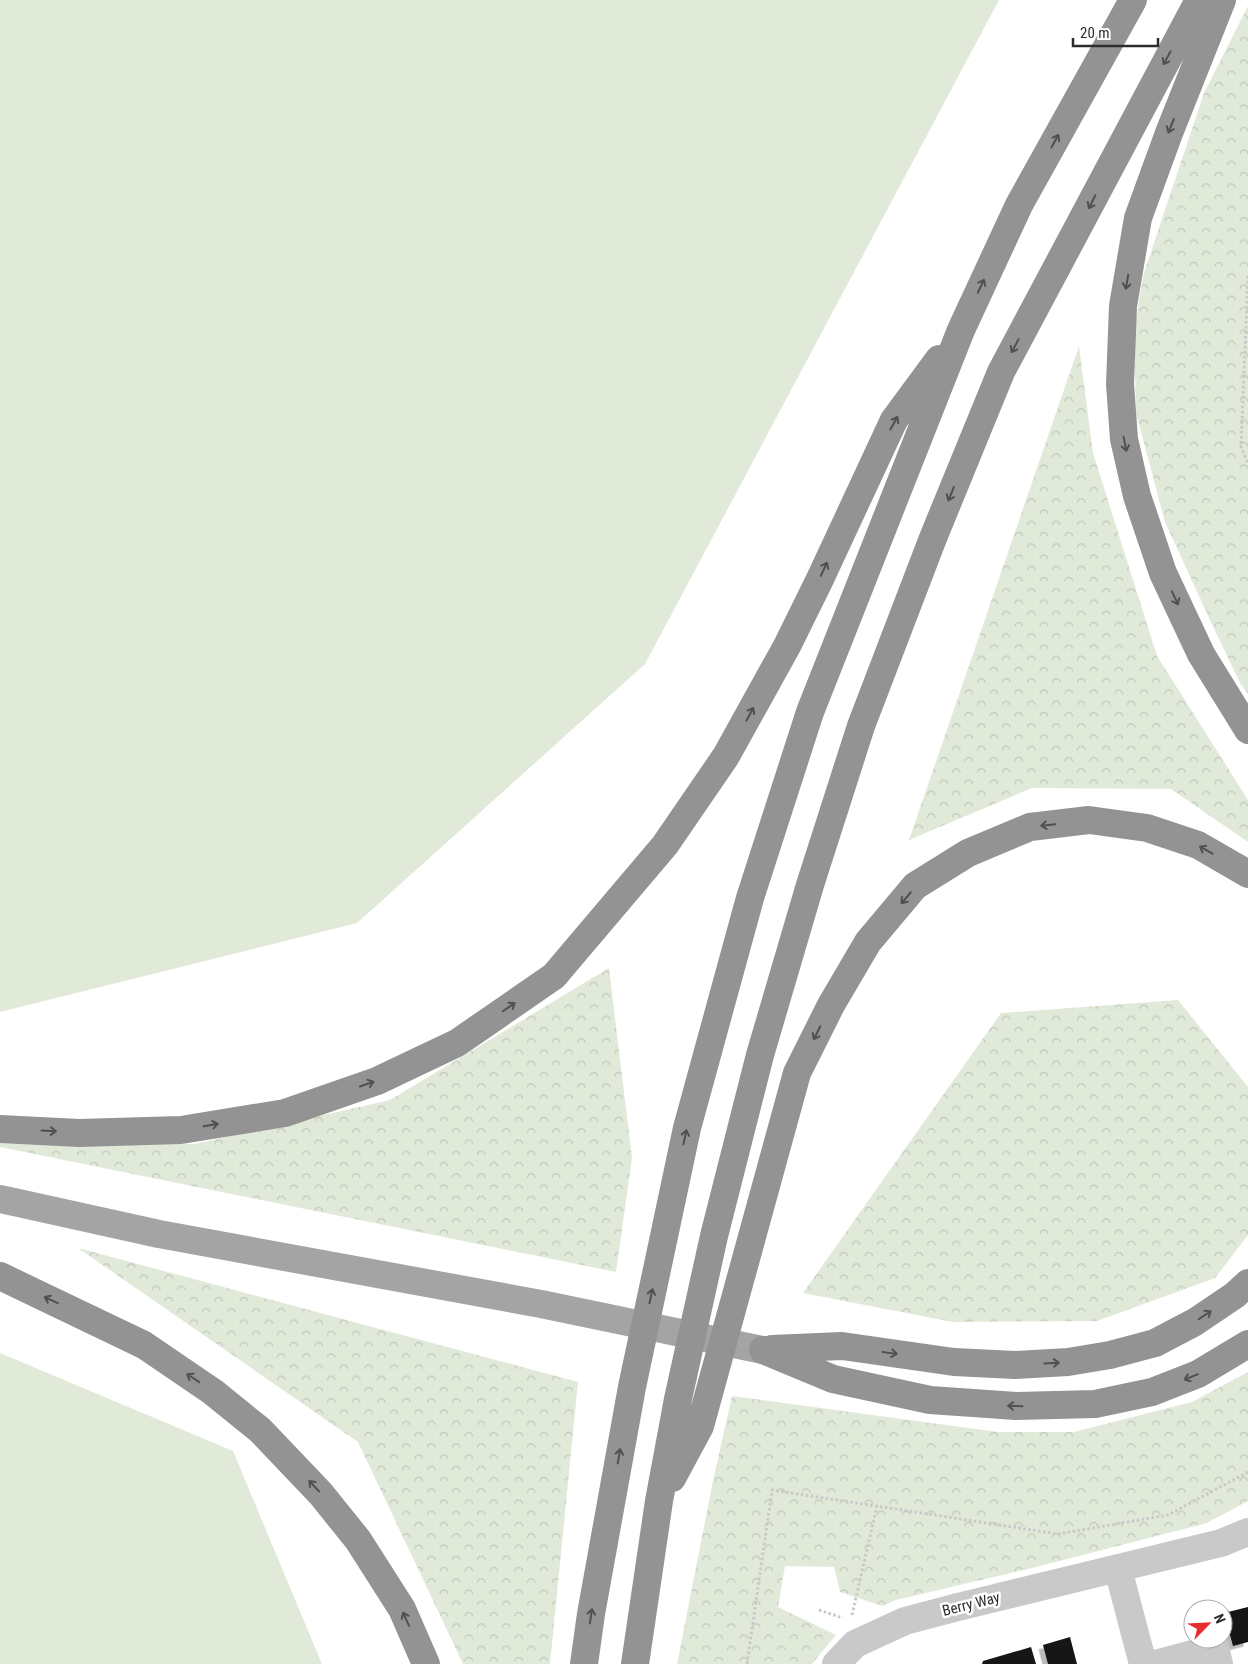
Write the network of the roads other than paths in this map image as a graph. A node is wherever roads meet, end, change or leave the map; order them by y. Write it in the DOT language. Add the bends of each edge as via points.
graph roads {
  1 [pos="1133,0"];
  2 [pos="1199,0"];
  3 [pos="1222,0"];
  4 [pos="961,330"];
  5 [pos="1248,730"];
  6 [pos="1248,874"];
  7 [pos="0,1128"];
  8 [pos="0,1199"];
  9 [pos="0,1276"];
  10 [pos="1248,1283"];
  11 [pos="1248,1344"];
  12 [pos="763,1350"];
  13 [pos="659,1501"];
  14 [pos="1248,1532"];
  15 [pos="1118,1568"];
  16 [pos="426,1664"];
  17 [pos="584,1664"];
  18 [pos="635,1664"];
  19 [pos="836,1664"];
  20 [pos="1143,1664"];
  21 [pos="1155,1664"];
  22 [pos="1219,1664"];
  4 -- 1 [label="highway, one-way" via="1019,205"];
  2 -- 13 [label="highway, one-way" via="1001,372 861,726 760,1055 714,1236"];
  3 -- 5 [label="highway, one-way" via="1138,218 1123,306 1120,384 1124,439 1137,496 1163,573 1201,654"];
  7 -- 4 [label="highway, one-way" via="79,1133 181,1130 285,1113 376,1081 457,1043 554,976 665,845 726,756 795,629 894,420"];
  17 -- 4 [label="highway, one-way" via="632,1387 685,1137 750,898 810,712"];
  6 -- 13 [label="highway, one-way" via="1198,845 1147,828 1089,820 1030,827 968,854 915,886 868,942 831,1005 797,1073 700,1426"];
  8 -- 12 [label="main road" via="159,1234 541,1304"];
  16 -- 9 [label="highway, one-way" via="402,1609 358,1540 321,1494 260,1430 213,1392 144,1345"];
  12 -- 10 [label="highway, one-way" via="842,1346 954,1362 1015,1365 1068,1362 1110,1355 1155,1342 1195,1322"];
  11 -- 12 [label="highway, one-way" via="1198,1374 1152,1392 1095,1404 1016,1406 930,1400 833,1378"];
  13 -- 18 [label="highway"];
  14 -- 15 [label="street, Berry Way" via="1221,1543"];
  15 -- 19 [label="street, Berry Way" via="905,1621 854,1644"];
  15 -- 20 [label="street"];
  21 -- 22 [label="street" via="1215,1648"];
}
